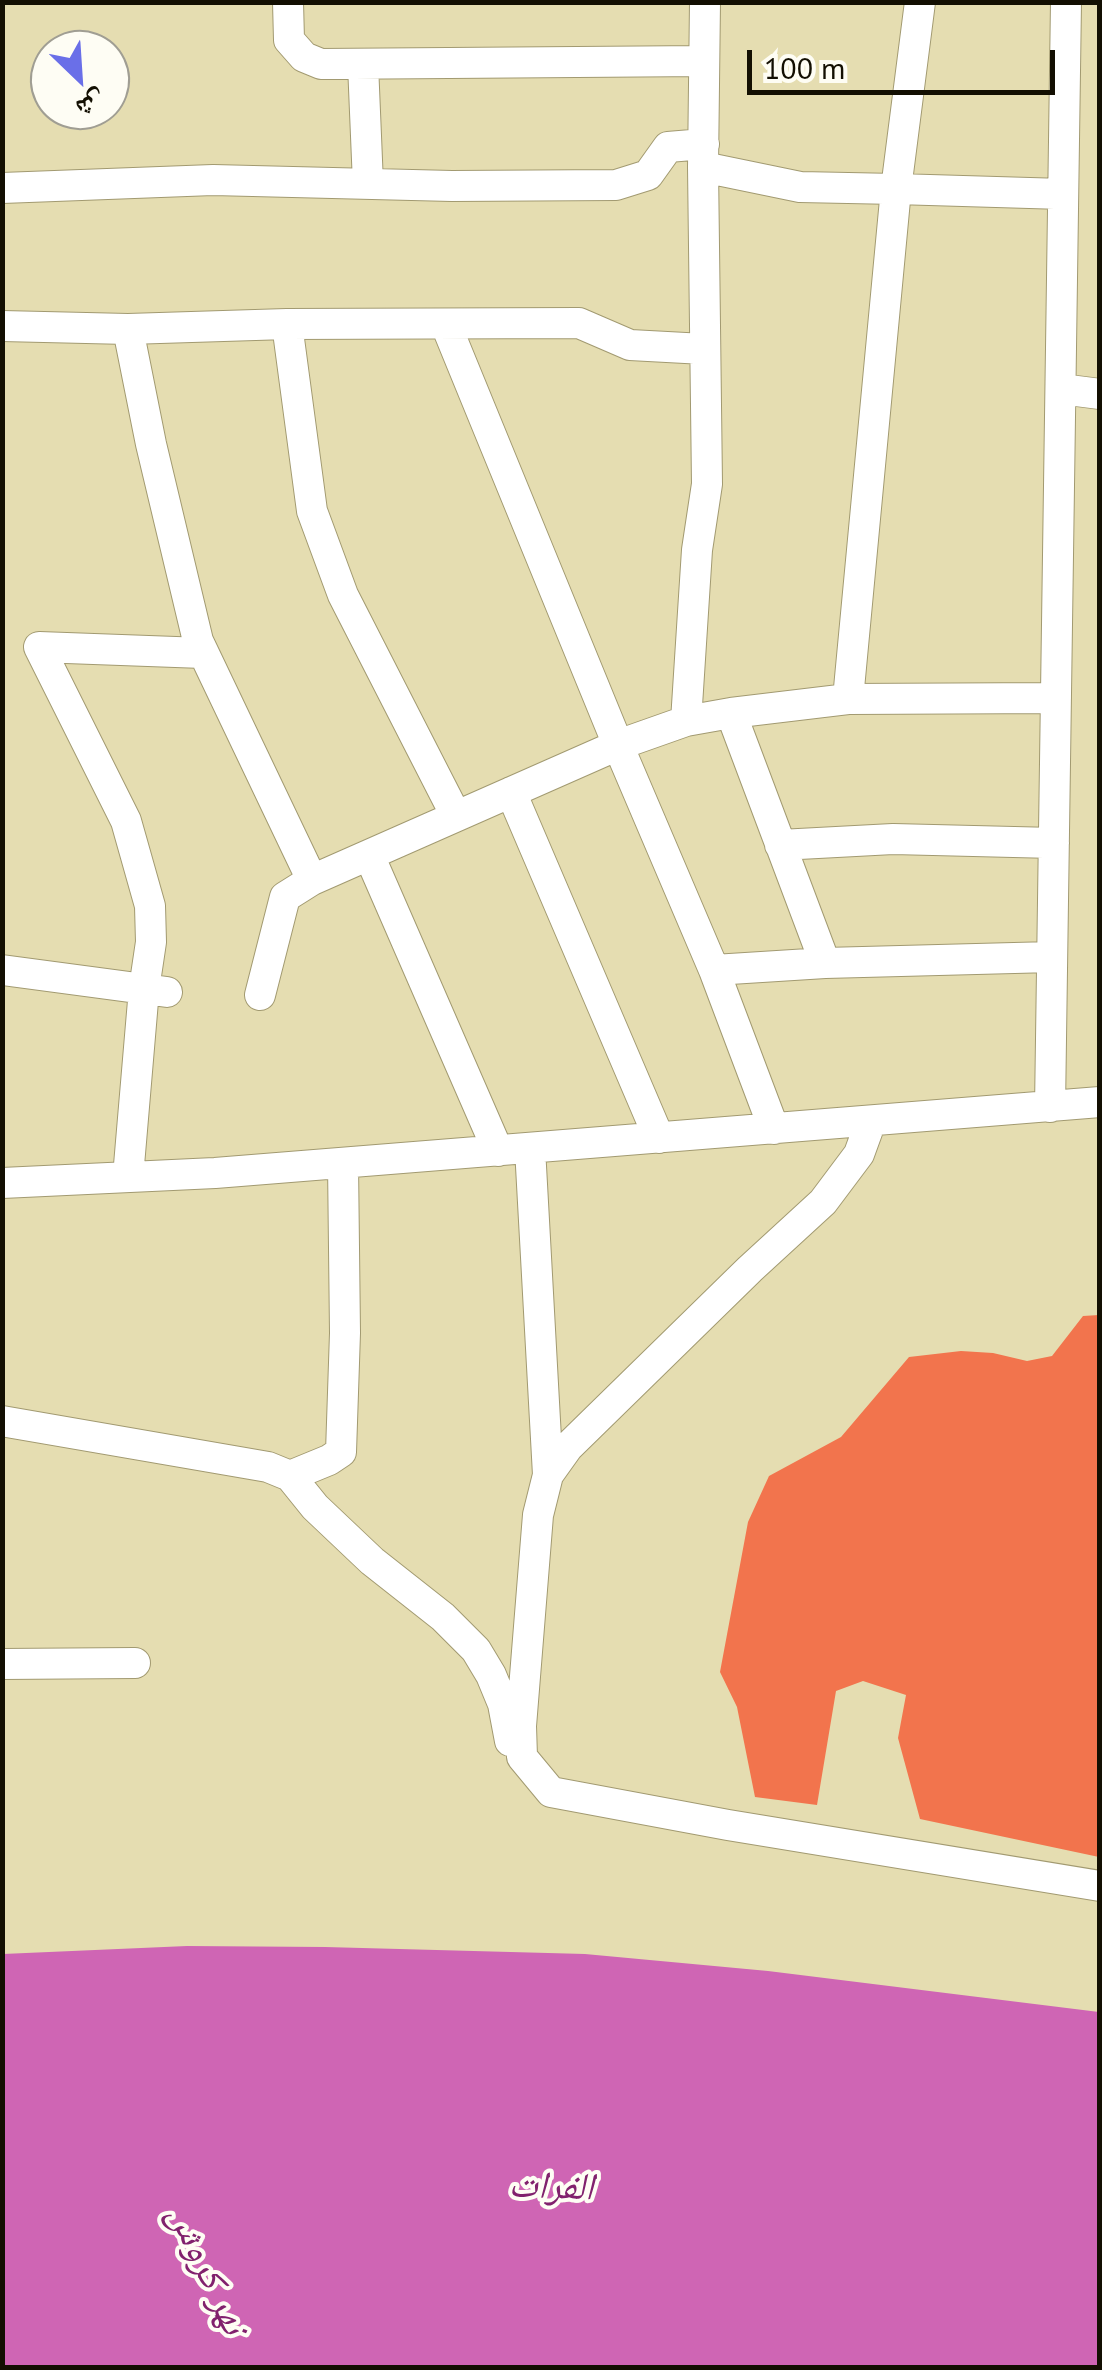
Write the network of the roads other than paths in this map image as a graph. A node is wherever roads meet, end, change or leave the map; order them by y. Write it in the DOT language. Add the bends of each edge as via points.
graph roads {
  1 [pos="288,2"];
  2 [pos="704,2"];
  3 [pos="920,2"];
  4 [pos="1066,2"];
  5 [pos="704,61"];
  6 [pos="363,64"];
  7 [pos="703,155"];
  8 [pos="368,184"];
  9 [pos="2,188"];
  10 [pos="896,189"];
  11 [pos="1063,194"];
  12 [pos="287,324"];
  13 [pos="446,324"];
  14 [pos="2,326"];
  15 [pos="128,329"];
  16 [pos="704,349"];
  17 [pos="1062,389"];
  18 [pos="1100,394"];
  19 [pos="203,652"];
  20 [pos="1056,698"];
  21 [pos="848,699"];
  22 [pos="731,713"];
  23 [pos="686,721"];
  24 [pos="618,745"];
  25 [pos="511,792"];
  26 [pos="456,816"];
  27 [pos="1054,843"];
  28 [pos="780,845"];
  29 [pos="369,855"];
  30 [pos="312,880"];
  31 [pos="1052,957"];
  32 [pos="825,963"];
  33 [pos="2,970"];
  34 [pos="714,970"];
  35 [pos="155,991"];
  36 [pos="260,995"];
  37 [pos="1100,1102"];
  38 [pos="1050,1107"];
  39 [pos="871,1121"];
  40 [pos="774,1129"];
  41 [pos="659,1138"];
  42 [pos="530,1148"];
  43 [pos="498,1151"];
  44 [pos="343,1163"];
  45 [pos="128,1177"];
  46 [pos="2,1183"];
  47 [pos="2,1421"];
  48 [pos="548,1475"];
  49 [pos="290,1476"];
  50 [pos="135,1663"];
  51 [pos="2,1664"];
  52 [pos="522,1757"];
  53 [pos="1100,1886"];
  1 -- 6 [label="street" via="289,40 304,57"];
  2 -- 5 [label="street"];
  3 -- 10 [label="street"];
  4 -- 11 [label="street"];
  5 -- 6 [label="street"];
  5 -- 7 [label="street"];
  6 -- 8 [label="street"];
  7 -- 8 [label="street" via="668,147 648,175 616,185"];
  7 -- 10 [label="street" via="800,188"];
  7 -- 16 [label="street"];
  8 -- 9 [label="street" via="213,180"];
  10 -- 11 [label="street"];
  10 -- 21 [label="street"];
  11 -- 17 [label="street"];
  12 -- 13 [label="street"];
  12 -- 15 [label="street"];
  12 -- 26 [label="street" via="312,511 343,594"];
  13 -- 16 [label="street" via="578,323 630,345"];
  13 -- 24 [label="street"];
  14 -- 15 [label="street"];
  15 -- 19 [label="street"];
  16 -- 23 [label="street" via="707,484"];
  17 -- 18 [label="street"];
  17 -- 20 [label="street"];
  19 -- 30 [label="street"];
  19 -- 35 [label="street" via="39,647 126,821 150,906"];
  20 -- 21 [label="street"];
  20 -- 27 [label="street"];
  21 -- 22 [label="street"];
  22 -- 23 [label="street"];
  22 -- 28 [label="street"];
  23 -- 24 [label="street"];
  24 -- 25 [label="street"];
  24 -- 34 [label="street"];
  25 -- 26 [label="street"];
  25 -- 41 [label="street"];
  26 -- 29 [label="street"];
  27 -- 28 [label="street" via="893,839"];
  27 -- 31 [label="street"];
  28 -- 32 [label="street"];
  29 -- 30 [label="street"];
  29 -- 43 [label="street"];
  30 -- 36 [label="street" via="285,897"];
  31 -- 32 [label="street"];
  31 -- 38 [label="street"];
  32 -- 34 [label="street"];
  33 -- 35 [label="street"];
  34 -- 40 [label="street"];
  35 -- 45 [label="street"];
  37 -- 38 [label="street"];
  38 -- 39 [label="street"];
  39 -- 40 [label="street"];
  39 -- 48 [label="street" via="859,1154 823,1202 568,1447"];
  40 -- 41 [label="street"];
  41 -- 42 [label="street"];
  42 -- 43 [label="street"];
  42 -- 48 [label="street"];
  43 -- 44 [label="street"];
  44 -- 45 [label="street"];
  44 -- 49 [label="street" via="341,1452"];
  45 -- 46 [label="street"];
  47 -- 49 [label="street"];
  48 -- 52 [label="street" via="538,1515"];
  49 -- 52 [label="street" via="372,1561 476,1650 503,1704 508,1738"];
  50 -- 51 [label="street"];
  52 -- 53 [label="street" via="551,1792"];
}
